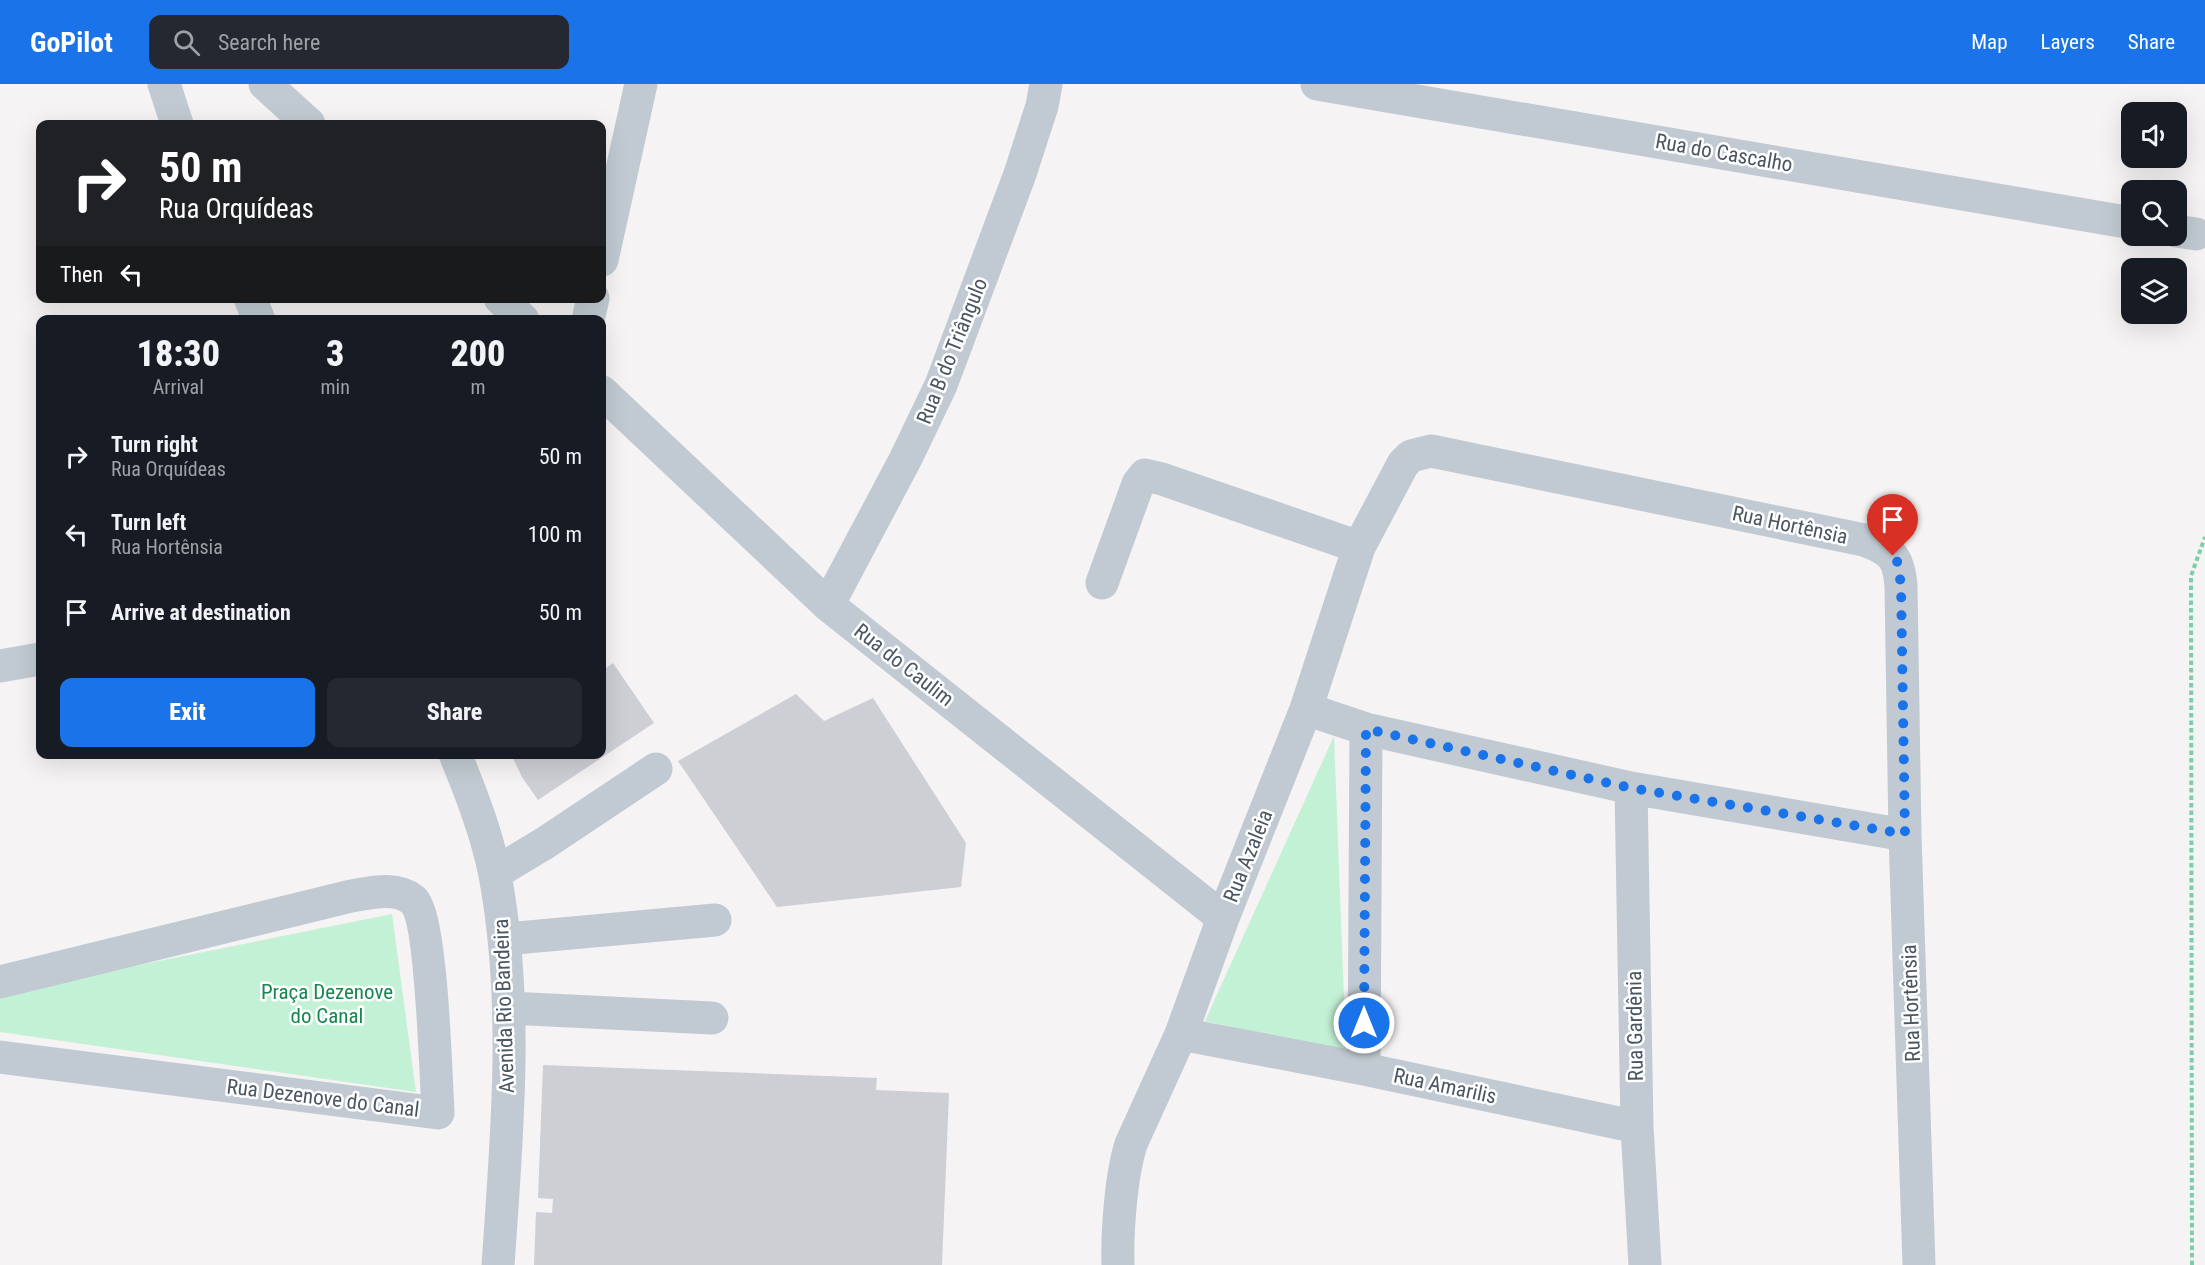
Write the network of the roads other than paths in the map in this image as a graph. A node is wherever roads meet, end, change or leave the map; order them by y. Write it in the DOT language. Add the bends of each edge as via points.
graph roads {
  1 [pos="164,84"];
  2 [pos="265,84"];
  3 [pos="641,84"];
  4 [pos="1046,84"];
  5 [pos="1317,84"];
  6 [pos="1461,96"];
  7 [pos="176,120"];
  8 [pos="305,120"];
  9 [pos="2121,221"];
  10 [pos="606,242"];
  11 [pos="505,303"];
  12 [pos="518,315"];
  13 [pos="606,396"];
  14 [pos="1411,456"];
  15 [pos="1359,546"];
  16 [pos="1102,583"];
  17 [pos="828,605"];
  18 [pos="36,660"];
  19 [pos="0,666"];
  20 [pos="1306,709"];
  21 [pos="1366,729"];
  22 [pos="456,759"];
  23 [pos="656,769"];
  24 [pos="1631,788"];
  25 [pos="1905,834"];
  26 [pos="495,873"];
  27 [pos="1223,918"];
  28 [pos="715,920"];
  29 [pos="505,939"];
  30 [pos="0,982"];
  31 [pos="509,1008"];
  32 [pos="712,1018"];
  33 [pos="1181,1034"];
  34 [pos="0,1057"];
  35 [pos="1364,1069"];
  36 [pos="1637,1127"];
  37 [pos="498,1265"];
  38 [pos="1118,1265"];
  39 [pos="1645,1265"];
  40 [pos="1919,1265"];
  1 -- 7 [label="street"];
  2 -- 8 [label="street"];
  3 -- 10 [label="street"];
  4 -- 17 [label="street, Rua B do Triângulo" via="1020,174 941,385"];
  5 -- 6 [label="street, Rua do Cascalho"];
  6 -- 9 [label="street, Rua do Cascalho"];
  11 -- 12 [label="street"];
  13 -- 17 [label="street, Rua do Caulim"];
  14 -- 15 [label="street, Rua Azaleia" via="1396,474"];
  14 -- 25 [label="street, Rua Hortênsia" via="1431,451 1880,546 1898,563 1901,586"];
  15 -- 16 [label="street" via="1145,475 1138,484"];
  15 -- 20 [label="street, Rua Azaleia"];
  17 -- 27 [label="street, Rua do Caulim"];
  18 -- 19 [label="street"];
  20 -- 21 [label="street"];
  20 -- 27 [label="street, Rua Azaleia"];
  21 -- 24 [label="street"];
  21 -- 35 [label="street"];
  22 -- 26 [label="street, Avenida Rio Bandeira"];
  23 -- 26 [label="street"];
  24 -- 25 [label="street"];
  24 -- 36 [label="street, Rua Gardênia"];
  25 -- 40 [label="street, Rua Hortênsia"];
  26 -- 29 [label="street, Avenida Rio Bandeira"];
  27 -- 33 [label="street, Rua Azaleia"];
  28 -- 29 [label="street"];
  29 -- 31 [label="street, Avenida Rio Bandeira"];
  30 -- 34 [label="street, Rua Dezenove do Canal" via="351,896 373,892 401,894 413,900 419,910 429,958 438,1113"];
  31 -- 32 [label="street"];
  31 -- 37 [label="street, Avenida Rio Bandeira" via="508,1117"];
  33 -- 35 [label="street, Rua Amarilis"];
  33 -- 38 [label="street, Rua Azaleia" via="1125,1163"];
  35 -- 36 [label="street, Rua Amarilis"];
  36 -- 39 [label="street, Rua Gardênia"];
}
